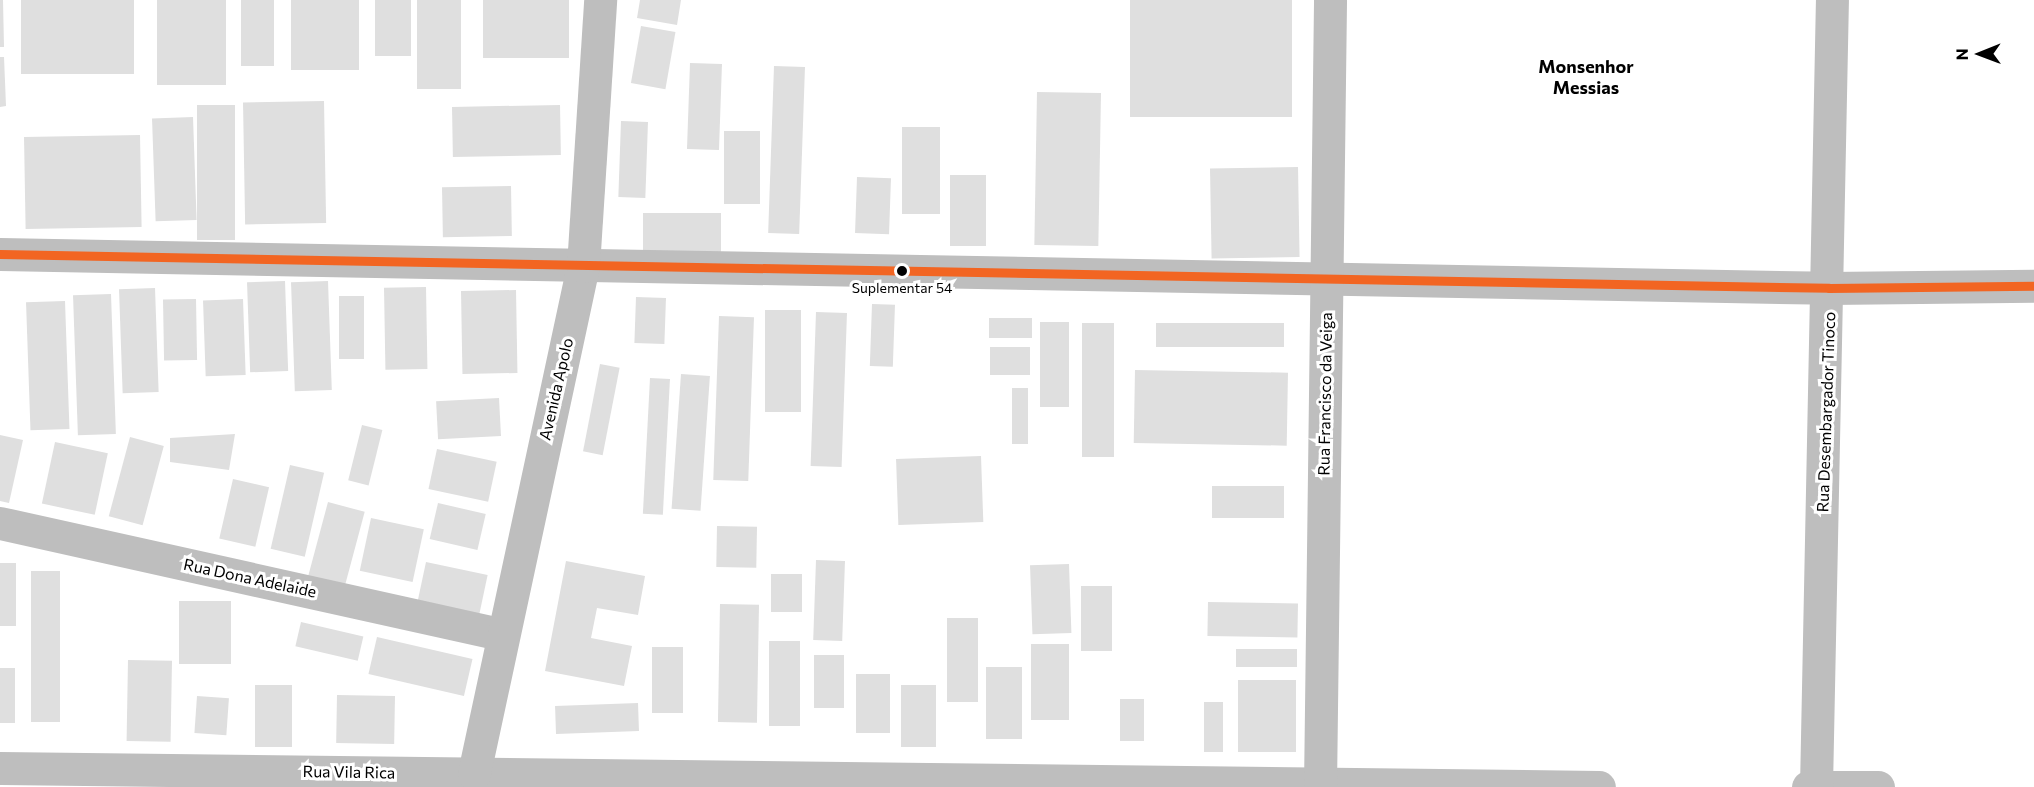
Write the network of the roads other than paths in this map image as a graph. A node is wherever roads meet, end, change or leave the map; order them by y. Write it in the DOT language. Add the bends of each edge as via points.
graph roads {
  1 [pos="600,0"];
  2 [pos="1330,0"];
  3 [pos="1832,0"];
  4 [pos="0,254"];
  5 [pos="583,266"];
  6 [pos="1326,277"];
  7 [pos="2034,286"];
  8 [pos="1829,288"];
  9 [pos="0,523"];
  10 [pos="500,634"];
  11 [pos="0,768"];
  12 [pos="474,773"];
  13 [pos="735,782"];
  14 [pos="1320,785"];
  15 [pos="1599,787"];
  16 [pos="1813,787"];
  17 [pos="1878,787"];
  1 -- 5 [label="street, Avenida Apolo"];
  2 -- 6 [label="street, Rua Francisco da Veiga"];
  3 -- 8 [label="street, Rua Desembargador Tinoco"];
  4 -- 5 [label="street"];
  5 -- 6 [label="street"];
  5 -- 10 [label="street, Avenida Apolo"];
  6 -- 8 [label="street"];
  6 -- 14 [label="street, Rua Francisco da Veiga"];
  7 -- 8 [label="street"];
  8 -- 16 [label="street, Rua Desembargador Tinoco"];
  9 -- 10 [label="street, Rua Dona Adelaide"];
  10 -- 12 [label="street, Avenida Apolo"];
  11 -- 12 [label="street, Rua Vila Rica"];
  12 -- 13 [label="street, Rua Vila Rica"];
  13 -- 14 [label="street, Rua Vila Rica"];
  14 -- 15 [label="street, Rua Vila Rica"];
  16 -- 17 [label="street"];
}
